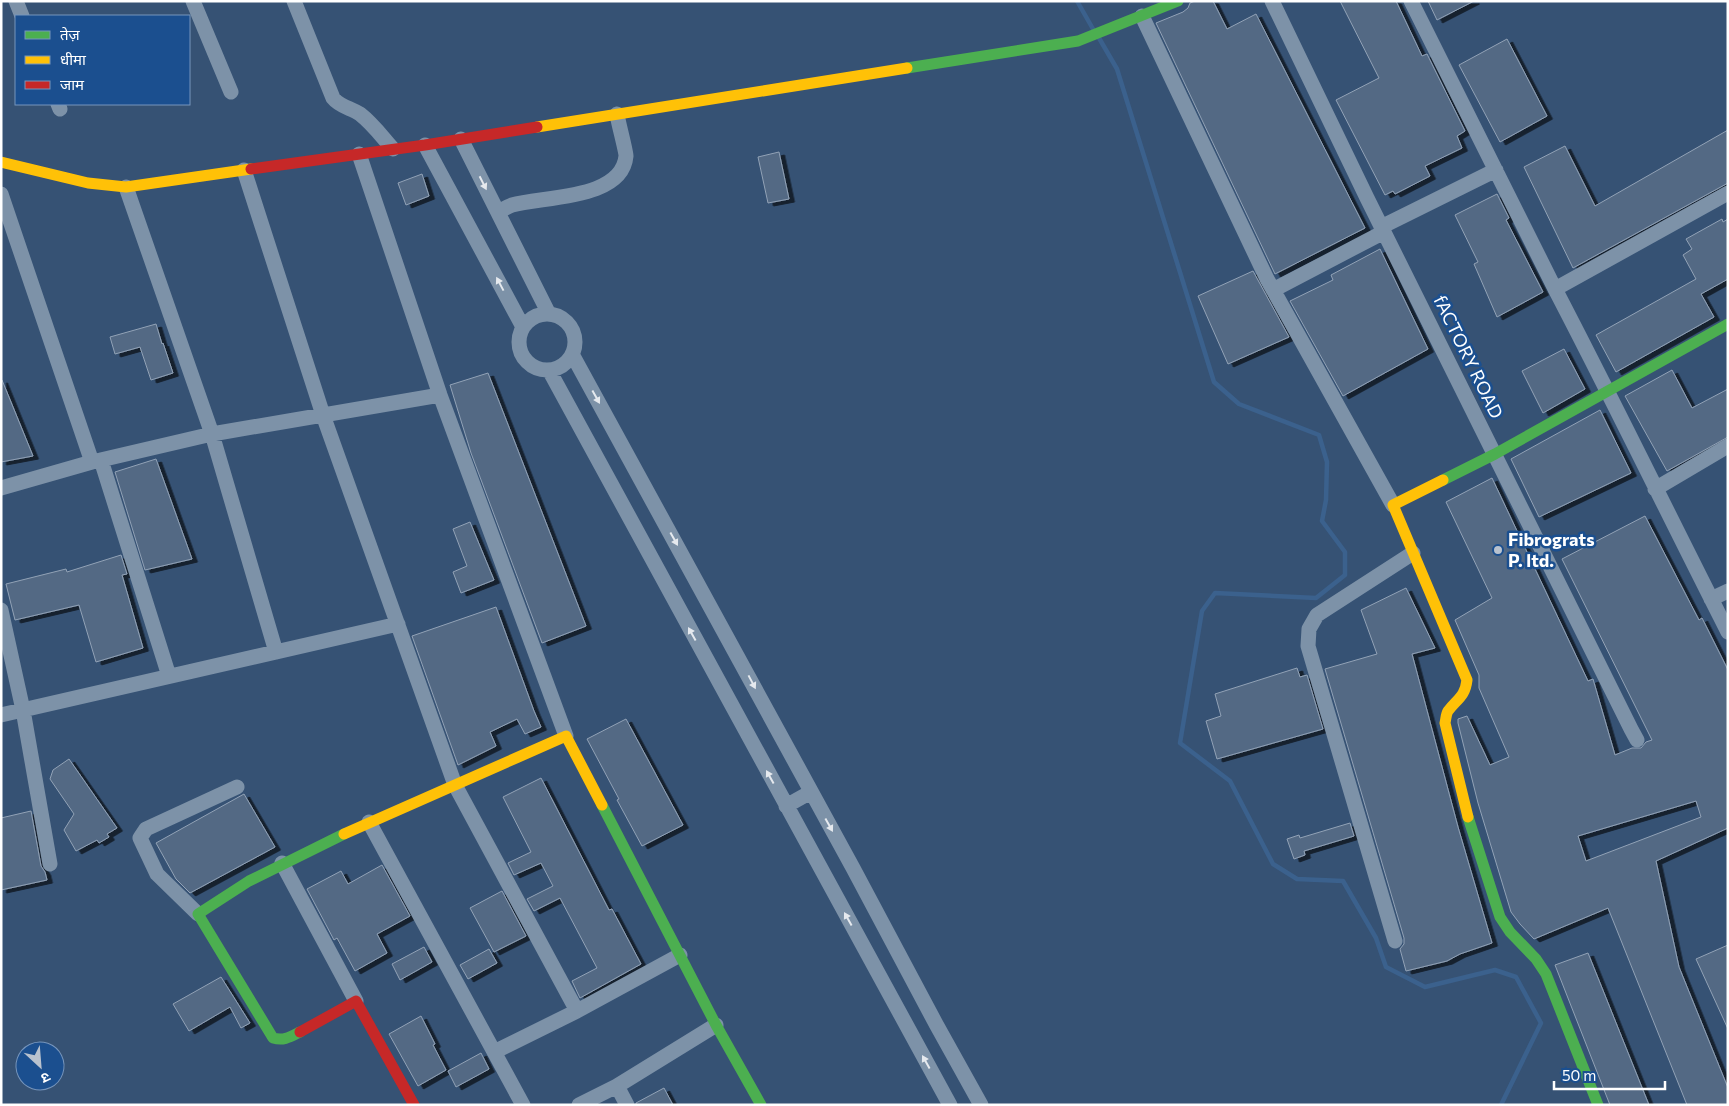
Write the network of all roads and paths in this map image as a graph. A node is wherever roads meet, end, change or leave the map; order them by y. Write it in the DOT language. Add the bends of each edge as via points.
graph roads {
  1 [pos="16,1"];
  2 [pos="193,1"];
  3 [pos="294,1"];
  4 [pos="1178,1"];
  5 [pos="1272,1"];
  6 [pos="1411,1"];
  7 [pos="22,15"];
  8 [pos="1142,16"];
  9 [pos="231,92"];
  10 [pos="617,114"];
  11 [pos="461,139"];
  12 [pos="425,145"];
  13 [pos="393,150"];
  14 [pos="359,154"];
  15 [pos="1,162"];
  16 [pos="244,170"];
  17 [pos="1496,170"];
  18 [pos="126,187"];
  19 [pos="1728,193"];
  20 [pos="1,194"];
  21 [pos="498,212"];
  22 [pos="1383,229"];
  23 [pos="1555,289"];
  24 [pos="1273,290"];
  25 [pos="549,314"];
  26 [pos="1728,324"];
  27 [pos="523,328"];
  28 [pos="572,354"];
  29 [pos="549,370"];
  30 [pos="1608,391"];
  31 [pos="440,395"];
  32 [pos="323,415"];
  33 [pos="212,434"];
  34 [pos="1728,446"];
  35 [pos="1495,454"];
  36 [pos="96,461"];
  37 [pos="1,488"];
  38 [pos="1655,489"];
  39 [pos="1393,505"];
  40 [pos="1413,553"];
  41 [pos="1728,591"];
  42 [pos="1711,599"];
  43 [pos="1,610"];
  44 [pos="398,624"];
  45 [pos="1728,632"];
  46 [pos="276,652"];
  47 [pos="169,676"];
  48 [pos="23,710"];
  49 [pos="1,715"];
  50 [pos="1634,734"];
  51 [pos="566,736"];
  52 [pos="455,785"];
  53 [pos="237,787"];
  54 [pos="811,792"];
  55 [pos="786,806"];
  56 [pos="369,822"];
  57 [pos="282,863"];
  58 [pos="50,864"];
  59 [pos="198,914"];
  60 [pos="1395,941"];
  61 [pos="680,955"];
  62 [pos="356,1001"];
  63 [pos="577,1010"];
  64 [pos="716,1025"];
  65 [pos="494,1052"];
  66 [pos="617,1086"];
  67 [pos="414,1105"];
  68 [pos="523,1105"];
  69 [pos="579,1105"];
  70 [pos="627,1105"];
  71 [pos="761,1105"];
  72 [pos="950,1105"];
  73 [pos="982,1105"];
  74 [pos="1598,1105"];
  1 -- 7 [label="street"];
  2 -- 9 [label="street"];
  3 -- 13 [label="street" via="332,98 366,119"];
  4 -- 8 [label="street"];
  5 -- 22 [label="street, fACTORY ROAD"];
  6 -- 17 [label="street"];
  8 -- 10 [label="street" via="1078,41"];
  8 -- 24 [label="street"];
  10 -- 11 [label="street"];
  10 -- 21 [label="street" via="626,155 619,174 600,187"];
  11 -- 12 [label="street"];
  11 -- 21 [label="street, one-way"];
  12 -- 13 [label="street"];
  27 -- 12 [label="street, one-way"];
  13 -- 14 [label="street"];
  14 -- 16 [label="street"];
  14 -- 31 [label="street"];
  15 -- 18 [label="street" via="88,182"];
  16 -- 18 [label="street"];
  16 -- 32 [label="street"];
  17 -- 22 [label="street"];
  17 -- 23 [label="street"];
  18 -- 33 [label="street"];
  19 -- 23 [label="street"];
  20 -- 36 [label="street"];
  21 -- 25 [label="street"];
  22 -- 24 [label="street"];
  22 -- 35 [label="street, fACTORY ROAD"];
  23 -- 30 [label="street"];
  24 -- 39 [label="street"];
  25 -- 27 [label="street" via="534,317"];
  25 -- 28 [label="street" via="564,319 573,332"];
  26 -- 30 [label="street"];
  27 -- 29 [label="street" via="519,342 523,357 534,367"];
  28 -- 29 [label="street" via="563,365"];
  28 -- 54 [label="street, one-way"];
  55 -- 29 [label="street, one-way"];
  30 -- 35 [label="street"];
  30 -- 38 [label="street"];
  31 -- 32 [label="street"];
  31 -- 51 [label="street"];
  32 -- 33 [label="street"];
  32 -- 44 [label="street"];
  33 -- 36 [label="street"];
  33 -- 46 [label="street"];
  34 -- 38 [label="street"];
  35 -- 39 [label="street"];
  35 -- 50 [label="street, fACTORY ROAD"];
  36 -- 37 [label="street"];
  36 -- 47 [label="street"];
  38 -- 42 [label="street"];
  39 -- 40 [label="street"];
  40 -- 60 [label="street" via="1318,615 1309,629 1308,646"];
  40 -- 74 [label="street" via="1467,680 1467,689 1447,712 1445,723 1470,824 1500,916 1546,974"];
  41 -- 42 [label="street"];
  42 -- 45 [label="street"];
  43 -- 48 [label="street"];
  44 -- 46 [label="street"];
  44 -- 52 [label="street"];
  46 -- 47 [label="street"];
  47 -- 48 [label="street"];
  48 -- 49 [label="street"];
  48 -- 58 [label="street"];
  51 -- 52 [label="street"];
  51 -- 61 [label="street"];
  52 -- 56 [label="street"];
  52 -- 63 [label="street"];
  53 -- 59 [label="street" via="146,830 140,838 157,874"];
  54 -- 55 [label="street"];
  54 -- 73 [label="street, one-way"];
  72 -- 55 [label="street, one-way"];
  56 -- 57 [label="street"];
  56 -- 65 [label="street"];
  57 -- 59 [label="street"];
  57 -- 62 [label="street"];
  59 -- 62 [label="street" via="273,1038 289,1038"];
  61 -- 63 [label="street"];
  61 -- 64 [label="street"];
  62 -- 67 [label="street"];
  63 -- 65 [label="street"];
  64 -- 66 [label="street"];
  64 -- 71 [label="street"];
  65 -- 68 [label="street"];
  66 -- 69 [label="street"];
  66 -- 70 [label="street"];
}
